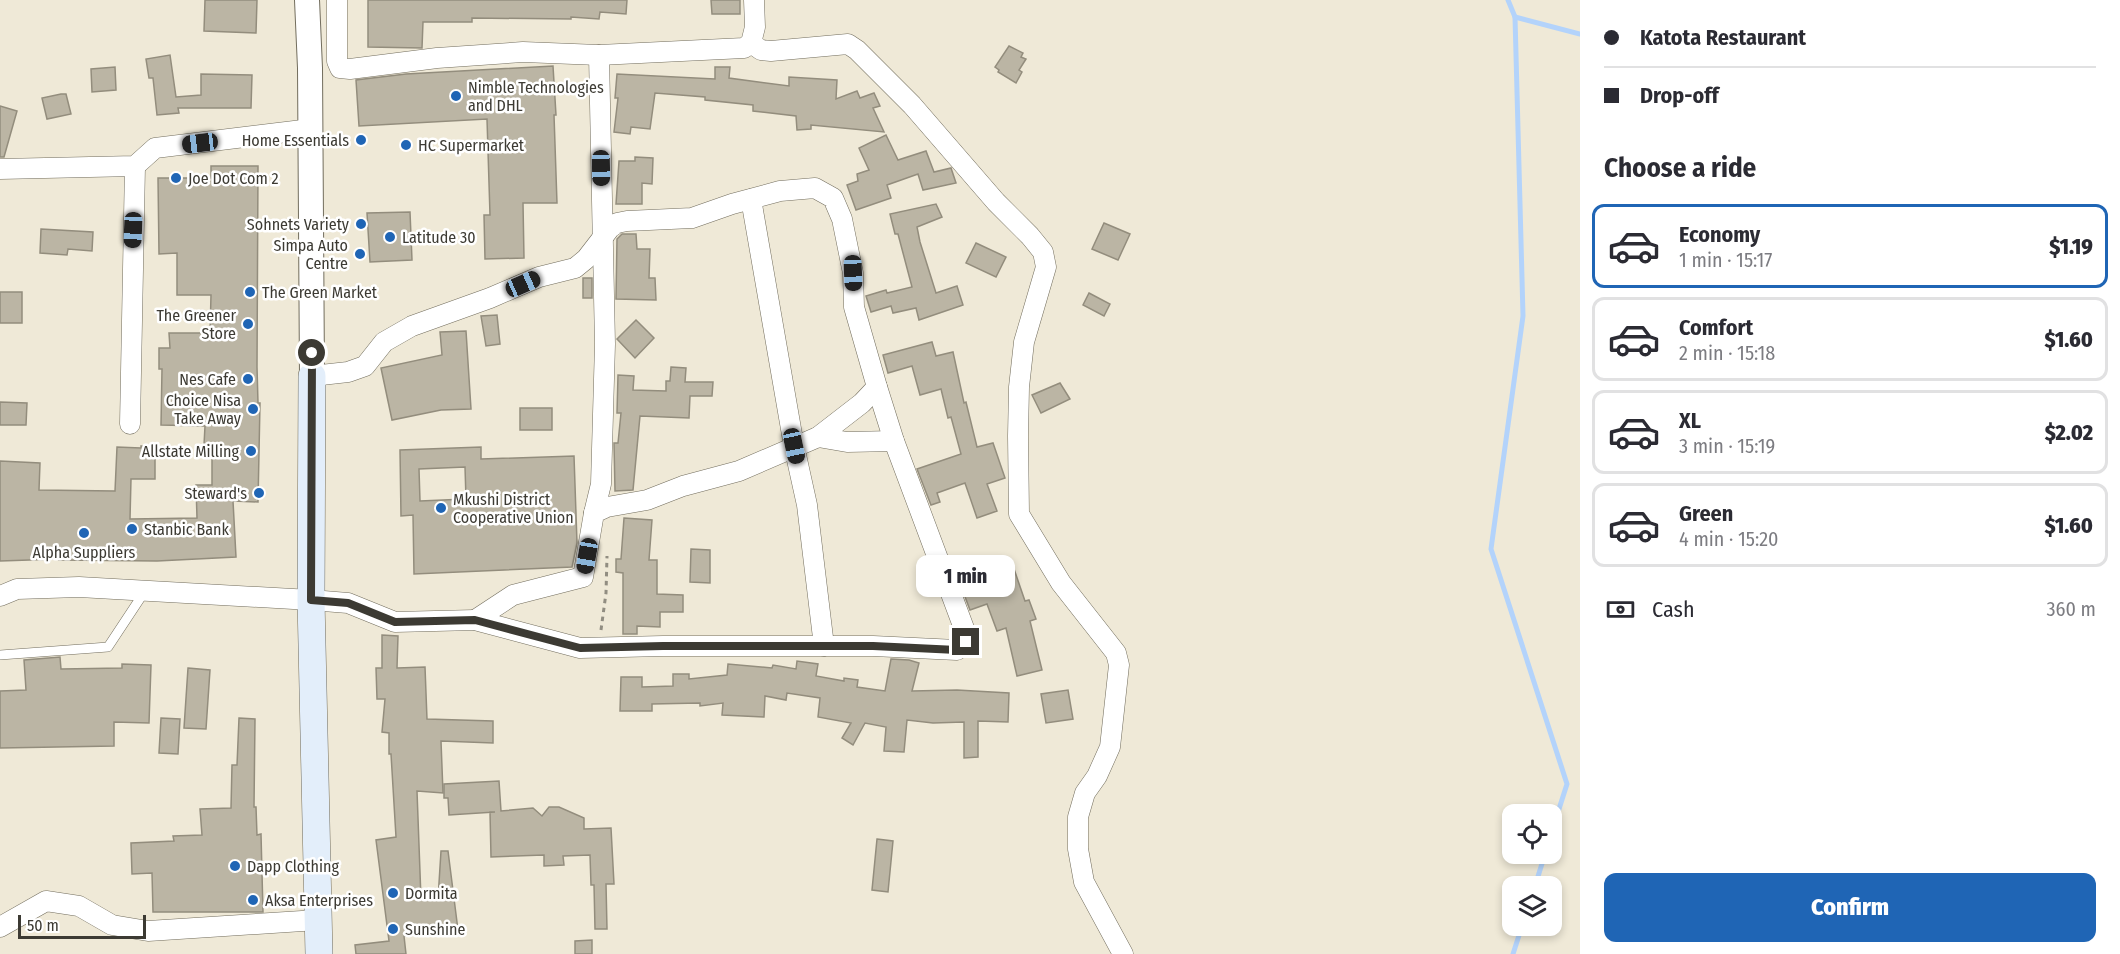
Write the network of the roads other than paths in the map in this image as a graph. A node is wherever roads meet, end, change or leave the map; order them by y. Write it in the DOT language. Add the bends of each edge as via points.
graph roads {
  1 [pos="307,0"];
  2 [pos="337,0"];
  3 [pos="754,0"];
  4 [pos="751,43"];
  5 [pos="599,55"];
  6 [pos="311,129"];
  7 [pos="135,166"];
  8 [pos="0,169"];
  9 [pos="751,199"];
  10 [pos="603,236"];
  11 [pos="312,376"];
  12 [pos="877,387"];
  13 [pos="130,424"];
  14 [pos="818,437"];
  15 [pos="894,441"];
  16 [pos="794,446"];
  17 [pos="594,513"];
  18 [pos="145,591"];
  19 [pos="0,596"];
  20 [pos="311,600"];
  21 [pos="475,620"];
  22 [pos="824,646"];
  23 [pos="0,655"];
  24 [pos="318,920"];
  25 [pos="0,927"];
  26 [pos="319,954"];
  27 [pos="1123,954"];
  1 -- 6 [label="street"];
  2 -- 5 [label="street" via="340,68 523,52"];
  3 -- 4 [label="street"];
  4 -- 5 [label="street" via="744,48"];
  4 -- 27 [label="street" via="771,51 848,44 857,50 912,105 1043,252 1046,267 1024,342 1019,387 1019,514 1061,583 1116,653 1119,665 1110,747 1085,793 1078,817 1078,849 1084,882"];
  5 -- 10 [label="street"];
  6 -- 7 [label="street" via="155,148"];
  6 -- 11 [label="street"];
  7 -- 8 [label="street"];
  7 -- 13 [label="street"];
  9 -- 10 [label="street" via="692,218 627,220 617,223"];
  9 -- 12 [label="street" via="814,188 833,198 842,219 853,273 854,307"];
  9 -- 16 [label="street"];
  10 -- 11 [label="street" via="575,268 539,277 412,326 384,342 365,366"];
  10 -- 17 [label="street" via="603,446 601,484"];
  11 -- 20 [label="main road"];
  12 -- 14 [label="street"];
  12 -- 15 [label="street"];
  14 -- 15 [label="street" via="847,442"];
  14 -- 16 [label="street"];
  15 -- 22 [label="street" via="966,642 957,650"];
  16 -- 17 [label="street" via="739,471 683,486 647,501"];
  16 -- 22 [label="street" via="807,506"];
  17 -- 21 [label="street" via="583,577 513,595"];
  18 -- 19 [label="street" via="58,588 17,590"];
  18 -- 20 [label="street"];
  18 -- 23 [label="lane" via="108,647"];
  20 -- 21 [label="street" via="348,603 395,622"];
  20 -- 24 [label="main road"];
  21 -- 22 [label="street" via="580,648"];
  24 -- 25 [label="street" via="148,931 112,926 79,906 46,901"];
  24 -- 26 [label="main road"];
}
